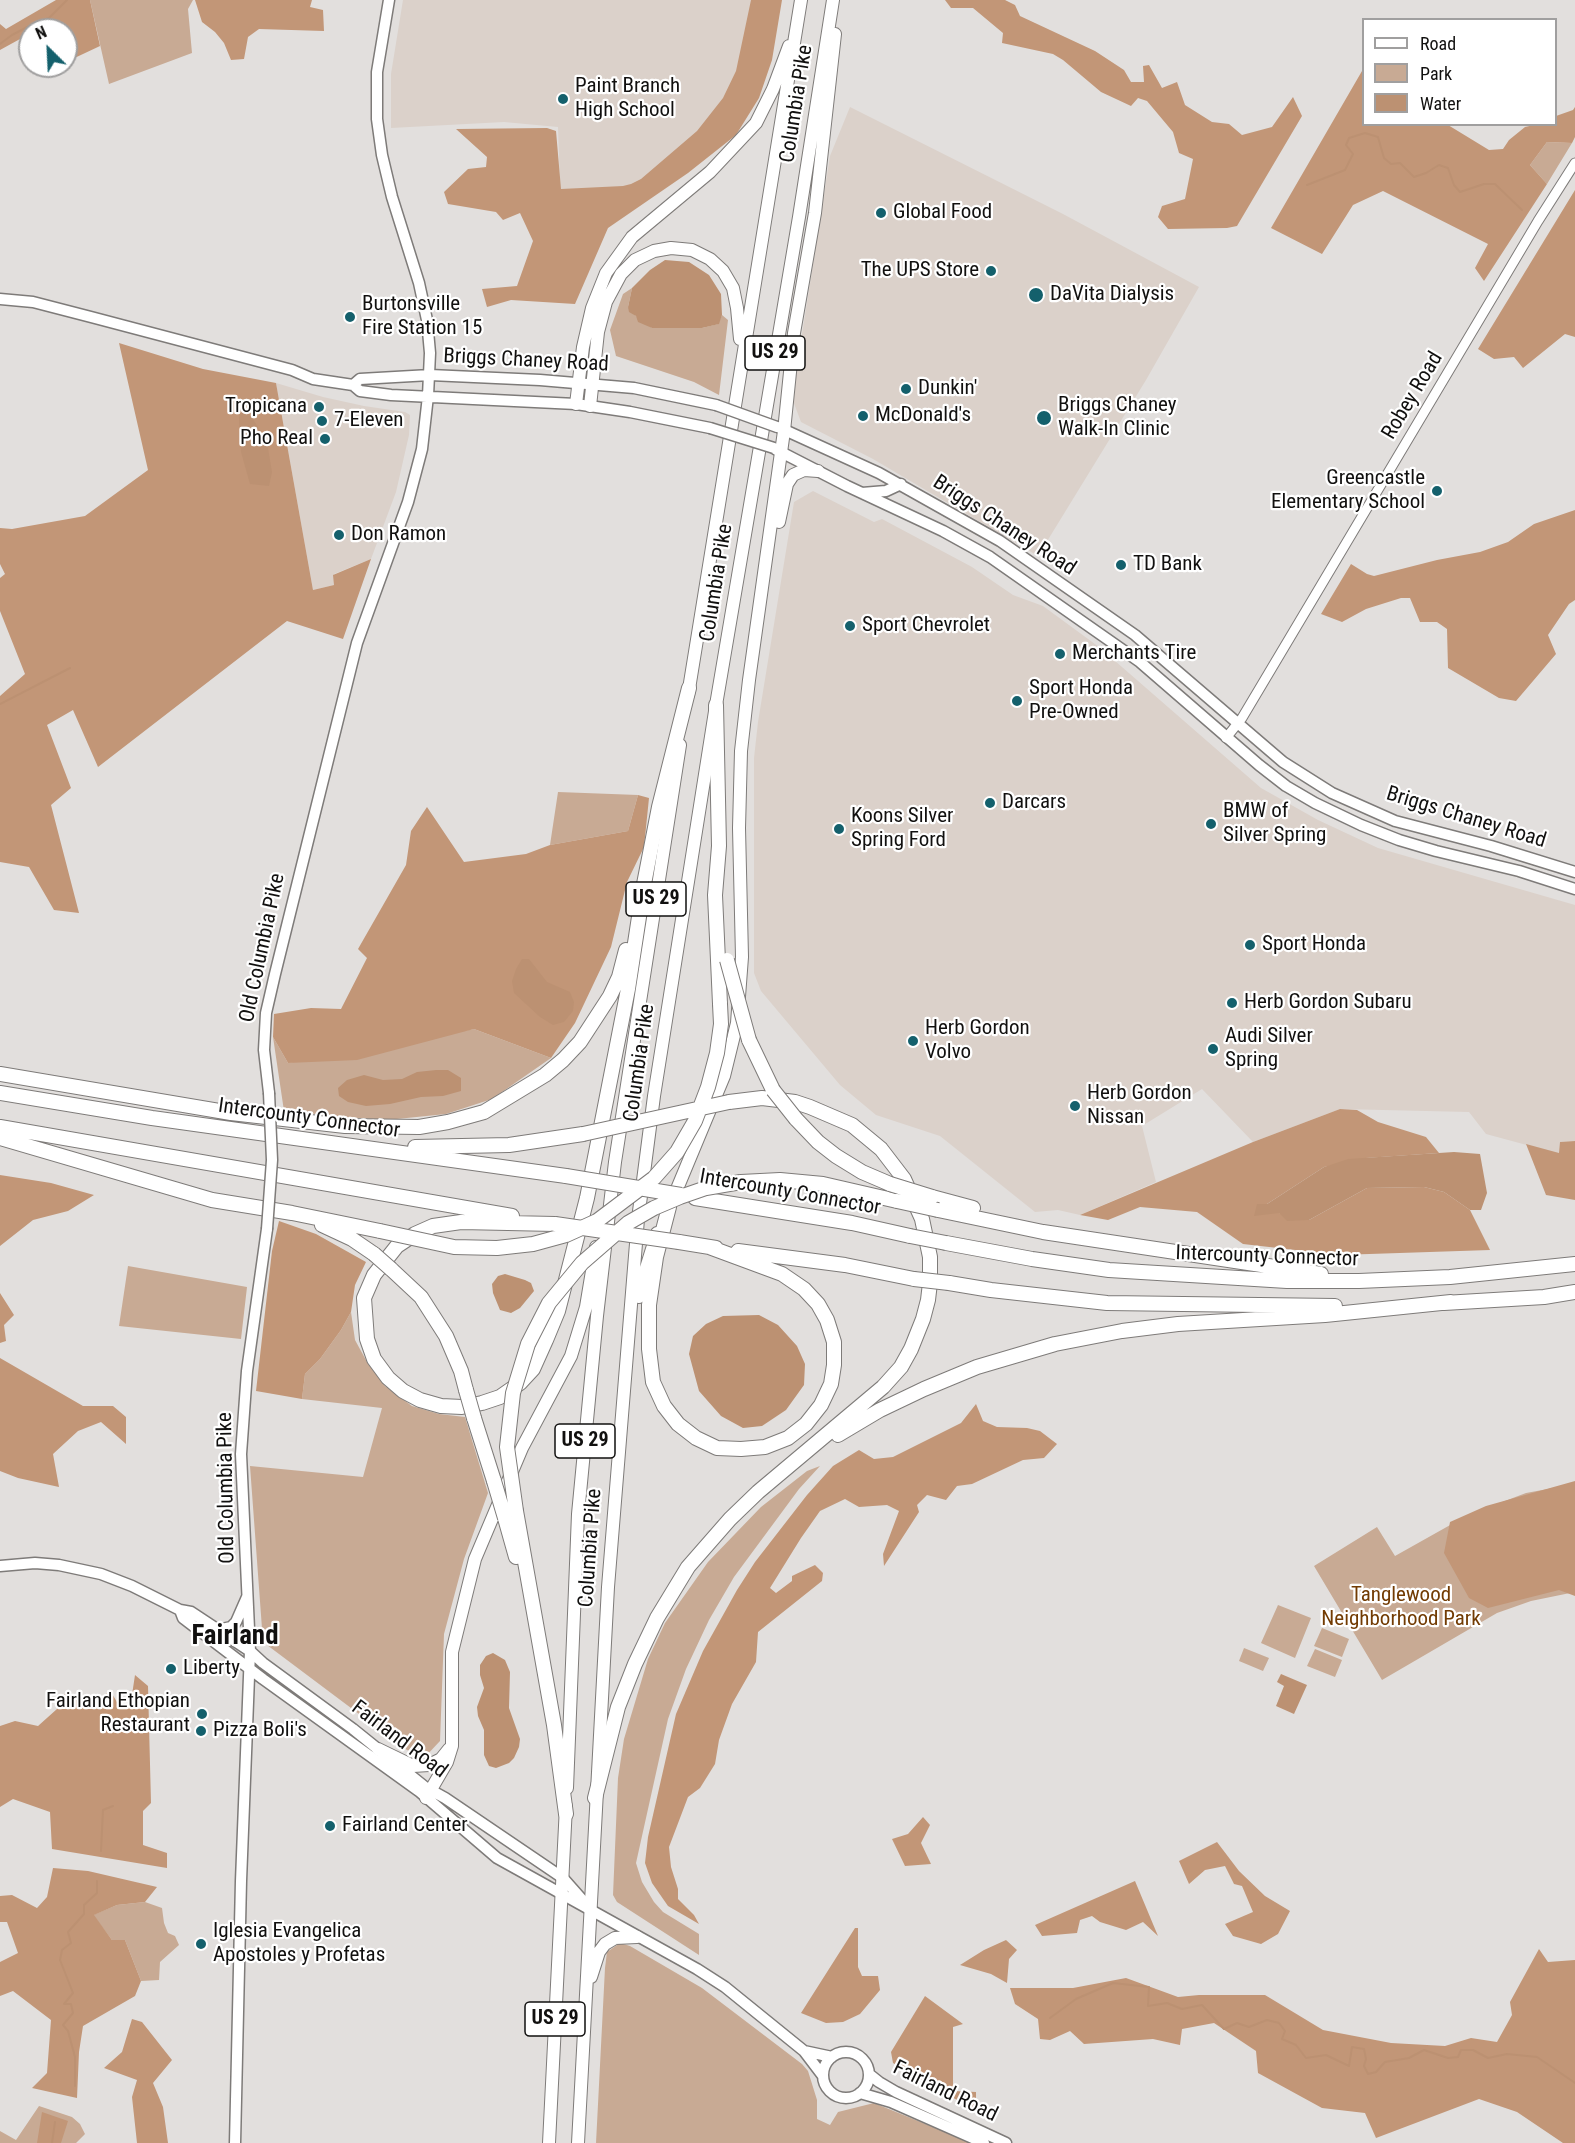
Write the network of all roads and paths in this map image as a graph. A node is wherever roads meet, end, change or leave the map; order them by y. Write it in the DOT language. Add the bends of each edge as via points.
graph roads {
  1 [pos="389,0"];
  2 [pos="801,0"];
  3 [pos="833,0"];
  4 [pos="838,0"];
  5 [pos="798,20"];
  6 [pos="1575,164"];
  7 [pos="0,299"];
  8 [pos="742,358"];
  9 [pos="430,375"];
  10 [pos="579,382"];
  11 [pos="593,384"];
  12 [pos="353,385"];
  13 [pos="428,396"];
  14 [pos="576,404"];
  15 [pos="590,406"];
  16 [pos="780,429"];
  17 [pos="777,450"];
  18 [pos="818,471"];
  19 [pos="901,484"];
  20 [pos="862,493"];
  21 [pos="759,617"];
  22 [pos="689,687"];
  23 [pos="716,705"];
  24 [pos="1238,725"];
  25 [pos="1226,738"];
  26 [pos="1575,872"];
  27 [pos="718,879"];
  28 [pos="644,884"];
  29 [pos="1575,889"];
  30 [pos="0,1074"];
  31 [pos="0,1093"];
  32 [pos="623,1111"];
  33 [pos="0,1127"];
  34 [pos="0,1137"];
  35 [pos="315,1141"];
  36 [pos="935,1203"];
  37 [pos="669,1207"];
  38 [pos="292,1213"];
  39 [pos="555,1224"];
  40 [pos="709,1247"];
  41 [pos="1575,1264"];
  42 [pos="1359,1281"];
  43 [pos="1575,1292"];
  44 [pos="1451,1302"];
  45 [pos="629,1342"];
  46 [pos="777,1476"];
  47 [pos="511,1515"];
  48 [pos="0,1566"];
  49 [pos="249,1591"];
  50 [pos="180,1610"];
  51 [pos="217,1630"];
  52 [pos="250,1651"];
  53 [pos="249,1668"];
  54 [pos="452,1746"];
  55 [pos="378,1749"];
  56 [pos="429,1794"];
  57 [pos="596,1798"];
  58 [pos="566,1814"];
  59 [pos="563,1878"];
  60 [pos="562,1894"];
  61 [pos="590,1909"];
  62 [pos="637,1937"];
  63 [pos="586,1992"];
  64 [pos="804,2050"];
  65 [pos="832,2057"];
  66 [pos="869,2073"];
  67 [pos="823,2076"];
  68 [pos="860,2092"];
  69 [pos="235,2143"];
  70 [pos="549,2143"];
  71 [pos="578,2143"];
  72 [pos="984,2143"];
  73 [pos="1006,2143"];
  1 -- 9 [label="main road, Old Columbia Pike" via="377,72 377,118 392,197 428,320"];
  2 -- 5 [label="highway, Columbia Pike / US 29"];
  3 -- 23 [label="highway, Columbia Pike / US 29"];
  4 -- 16 [label="highway" via="815,213"];
  5 -- 8 [label="highway, Columbia Pike / US 29"];
  5 -- 10 [label="highway" via="756,123 710,172 632,237 606,273 592,308"];
  6 -- 24 [label="street, Robey Road"];
  7 -- 12 [label="main road, Briggs Chaney Road" via="33,302 313,379"];
  8 -- 11 [label="highway" via="733,288 723,271 692,250 671,248 634,260 621,274 606,302 598,332"];
  8 -- 22 [label="highway, Columbia Pike / US 29"];
  9 -- 10 [label="main road, Briggs Chaney Road"];
  9 -- 12 [label="main road, Briggs Chaney Road" via="360,380"];
  9 -- 13 [label="main road, Old Columbia Pike"];
  10 -- 11 [label="main road, Briggs Chaney Road"];
  10 -- 14 [label="highway"];
  11 -- 15 [label="highway"];
  11 -- 16 [label="main road, Briggs Chaney Road, bridge" via="716,405"];
  12 -- 13 [label="main road, Briggs Chaney Road" via="371,393"];
  13 -- 14 [label="main road, Briggs Chaney Road"];
  13 -- 49 [label="main road, Old Columbia Pike, bridge" via="422,449 408,502 357,643 266,1013 264,1050 272,1160 242,1454"];
  14 -- 15 [label="main road, Briggs Chaney Road"];
  15 -- 17 [label="main road, Briggs Chaney Road, bridge" via="710,428"];
  16 -- 17 [label="highway"];
  16 -- 19 [label="main road, Briggs Chaney Road"];
  17 -- 18 [label="main road, Briggs Chaney Road"];
  17 -- 21 [label="highway"];
  18 -- 20 [label="main road, Briggs Chaney Road"];
  18 -- 21 [label="highway" via="804,470 787,484"];
  19 -- 20 [label="main road" via="886,491"];
  19 -- 24 [label="main road, Briggs Chaney Road" via="1000,541 1135,635"];
  20 -- 25 [label="main road, Briggs Chaney Road" via="990,557 1140,662"];
  21 -- 37 [label="highway" via="741,751 742,957 737,1023 724,1076"];
  22 -- 28 [label="highway"];
  22 -- 32 [label="highway, Columbia Pike / US 29"];
  23 -- 27 [label="highway"];
  23 -- 45 [label="highway, Columbia Pike / US 29" via="654,1096 638,1219"];
  24 -- 25 [label="street, Robey Road"];
  24 -- 26 [label="main road, Briggs Chaney Road" via="1283,762 1332,793 1384,816"];
  25 -- 29 [label="main road, Briggs Chaney Road" via="1286,786 1361,825 1436,851"];
  27 -- 36 [label="highway, bridge" via="727,960 749,1040 773,1090 818,1142 836,1155 862,1172"];
  27 -- 38 [label="highway, bridge" via="721,1024 717,1053 695,1121 677,1152 654,1178 597,1221 566,1235 497,1248 454,1246"];
  28 -- 30 [label="highway" via="620,977 596,1020 580,1042 545,1075 484,1112 419,1127 345,1125 231,1113"];
  28 -- 39 [label="highway" via="626,1000 587,1198 558,1311 532,1369 500,1397 462,1407 420,1400 388,1378 374,1359 367,1339 364,1298 374,1275 397,1246 433,1226 461,1222"];
  31 -- 35 [label="highway, Intercounty Connector"];
  32 -- 54 [label="highway" via="612,1138 586,1307 571,1356 522,1448 475,1559 452,1652"];
  32 -- 58 [label="highway, Columbia Pike / US 29" via="597,1316 578,1514"];
  33 -- 39 [label="highway"];
  34 -- 38 [label="highway" via="212,1200"];
  35 -- 42 [label="highway, Intercounty Connector, bridge" via="566,1176 1109,1270 1238,1279"];
  35 -- 46 [label="highway, bridge" via="430,1148 509,1145 762,1098 795,1102 837,1118 865,1135 897,1168 927,1234 930,1283 923,1319 901,1366 883,1388"];
  36 -- 42 [label="highway" via="1067,1234"];
  36 -- 47 [label="highway, bridge" via="897,1201 823,1184 741,1182 680,1197 628,1223 582,1263 549,1303 528,1344 513,1393 507,1447"];
  37 -- 40 [label="highway" via="656,1257 650,1305 653,1382 664,1406 696,1438 717,1448 765,1447 788,1438 821,1405 831,1384 834,1342 818,1304 804,1289 782,1274"];
  37 -- 45 [label="highway" via="652,1245"];
  38 -- 47 [label="highway, bridge" via="352,1239 421,1297 446,1336 461,1371 495,1481"];
  39 -- 40 [label="highway, bridge"];
  40 -- 44 [label="highway, bridge" via="991,1290 1107,1303 1330,1306"];
  41 -- 42 [label="highway, Intercounty Connector" via="1450,1277"];
  43 -- 44 [label="highway"];
  44 -- 46 [label="highway" via="1178,1324 1122,1330 1055,1344 978,1367 924,1389 850,1427"];
  45 -- 57 [label="highway, Columbia Pike / US 29" via="608,1587"];
  46 -- 57 [label="highway" via="730,1519 688,1567 657,1618 618,1707"];
  47 -- 58 [label="highway" via="541,1651"];
  48 -- 50 [label="main road, Fairland Road" via="35,1563 101,1574"];
  49 -- 51 [label="main road" via="236,1622"];
  49 -- 52 [label="main road, Old Columbia Pike"];
  50 -- 51 [label="main road, Fairland Road" via="191,1612"];
  50 -- 53 [label="main road, Fairland Road" via="183,1618"];
  51 -- 52 [label="main road, Fairland Road"];
  52 -- 53 [label="main road, Old Columbia Pike"];
  52 -- 55 [label="main road, Fairland Road"];
  53 -- 56 [label="main road, Fairland Road"];
  53 -- 69 [label="main road, Old Columbia Pike"];
  54 -- 55 [label="highway" via="441,1759 423,1766 413,1766"];
  54 -- 56 [label="highway"];
  55 -- 56 [label="main road, Fairland Road"];
  56 -- 59 [label="main road, Fairland Road"];
  56 -- 60 [label="main road, Fairland Road" via="497,1858"];
  57 -- 61 [label="highway, Columbia Pike / US 29"];
  58 -- 59 [label="highway, Columbia Pike / US 29"];
  59 -- 60 [label="highway, Columbia Pike / US 29"];
  59 -- 61 [label="main road, Fairland Road"];
  60 -- 61 [label="main road, Fairland Road"];
  60 -- 70 [label="highway, Columbia Pike / US 29"];
  61 -- 62 [label="main road, Fairland Road"];
  61 -- 63 [label="highway, Columbia Pike / US 29"];
  62 -- 63 [label="highway" via="615,1938 605,1944"];
  62 -- 64 [label="main road, Fairland Road" via="725,1987"];
  63 -- 71 [label="highway, Columbia Pike / US 29"];
  64 -- 65 [label="main road, Fairland Road"];
  64 -- 67 [label="main road, Fairland Road"];
  65 -- 66 [label="main road" via="842,2052 856,2054"];
  65 -- 67 [label="main road"];
  66 -- 68 [label="main road"];
  66 -- 73 [label="main road, Fairland Road" via="896,2092"];
  67 -- 68 [label="main road" via="834,2094 846,2097"];
  68 -- 72 [label="main road, Fairland Road"];
}
